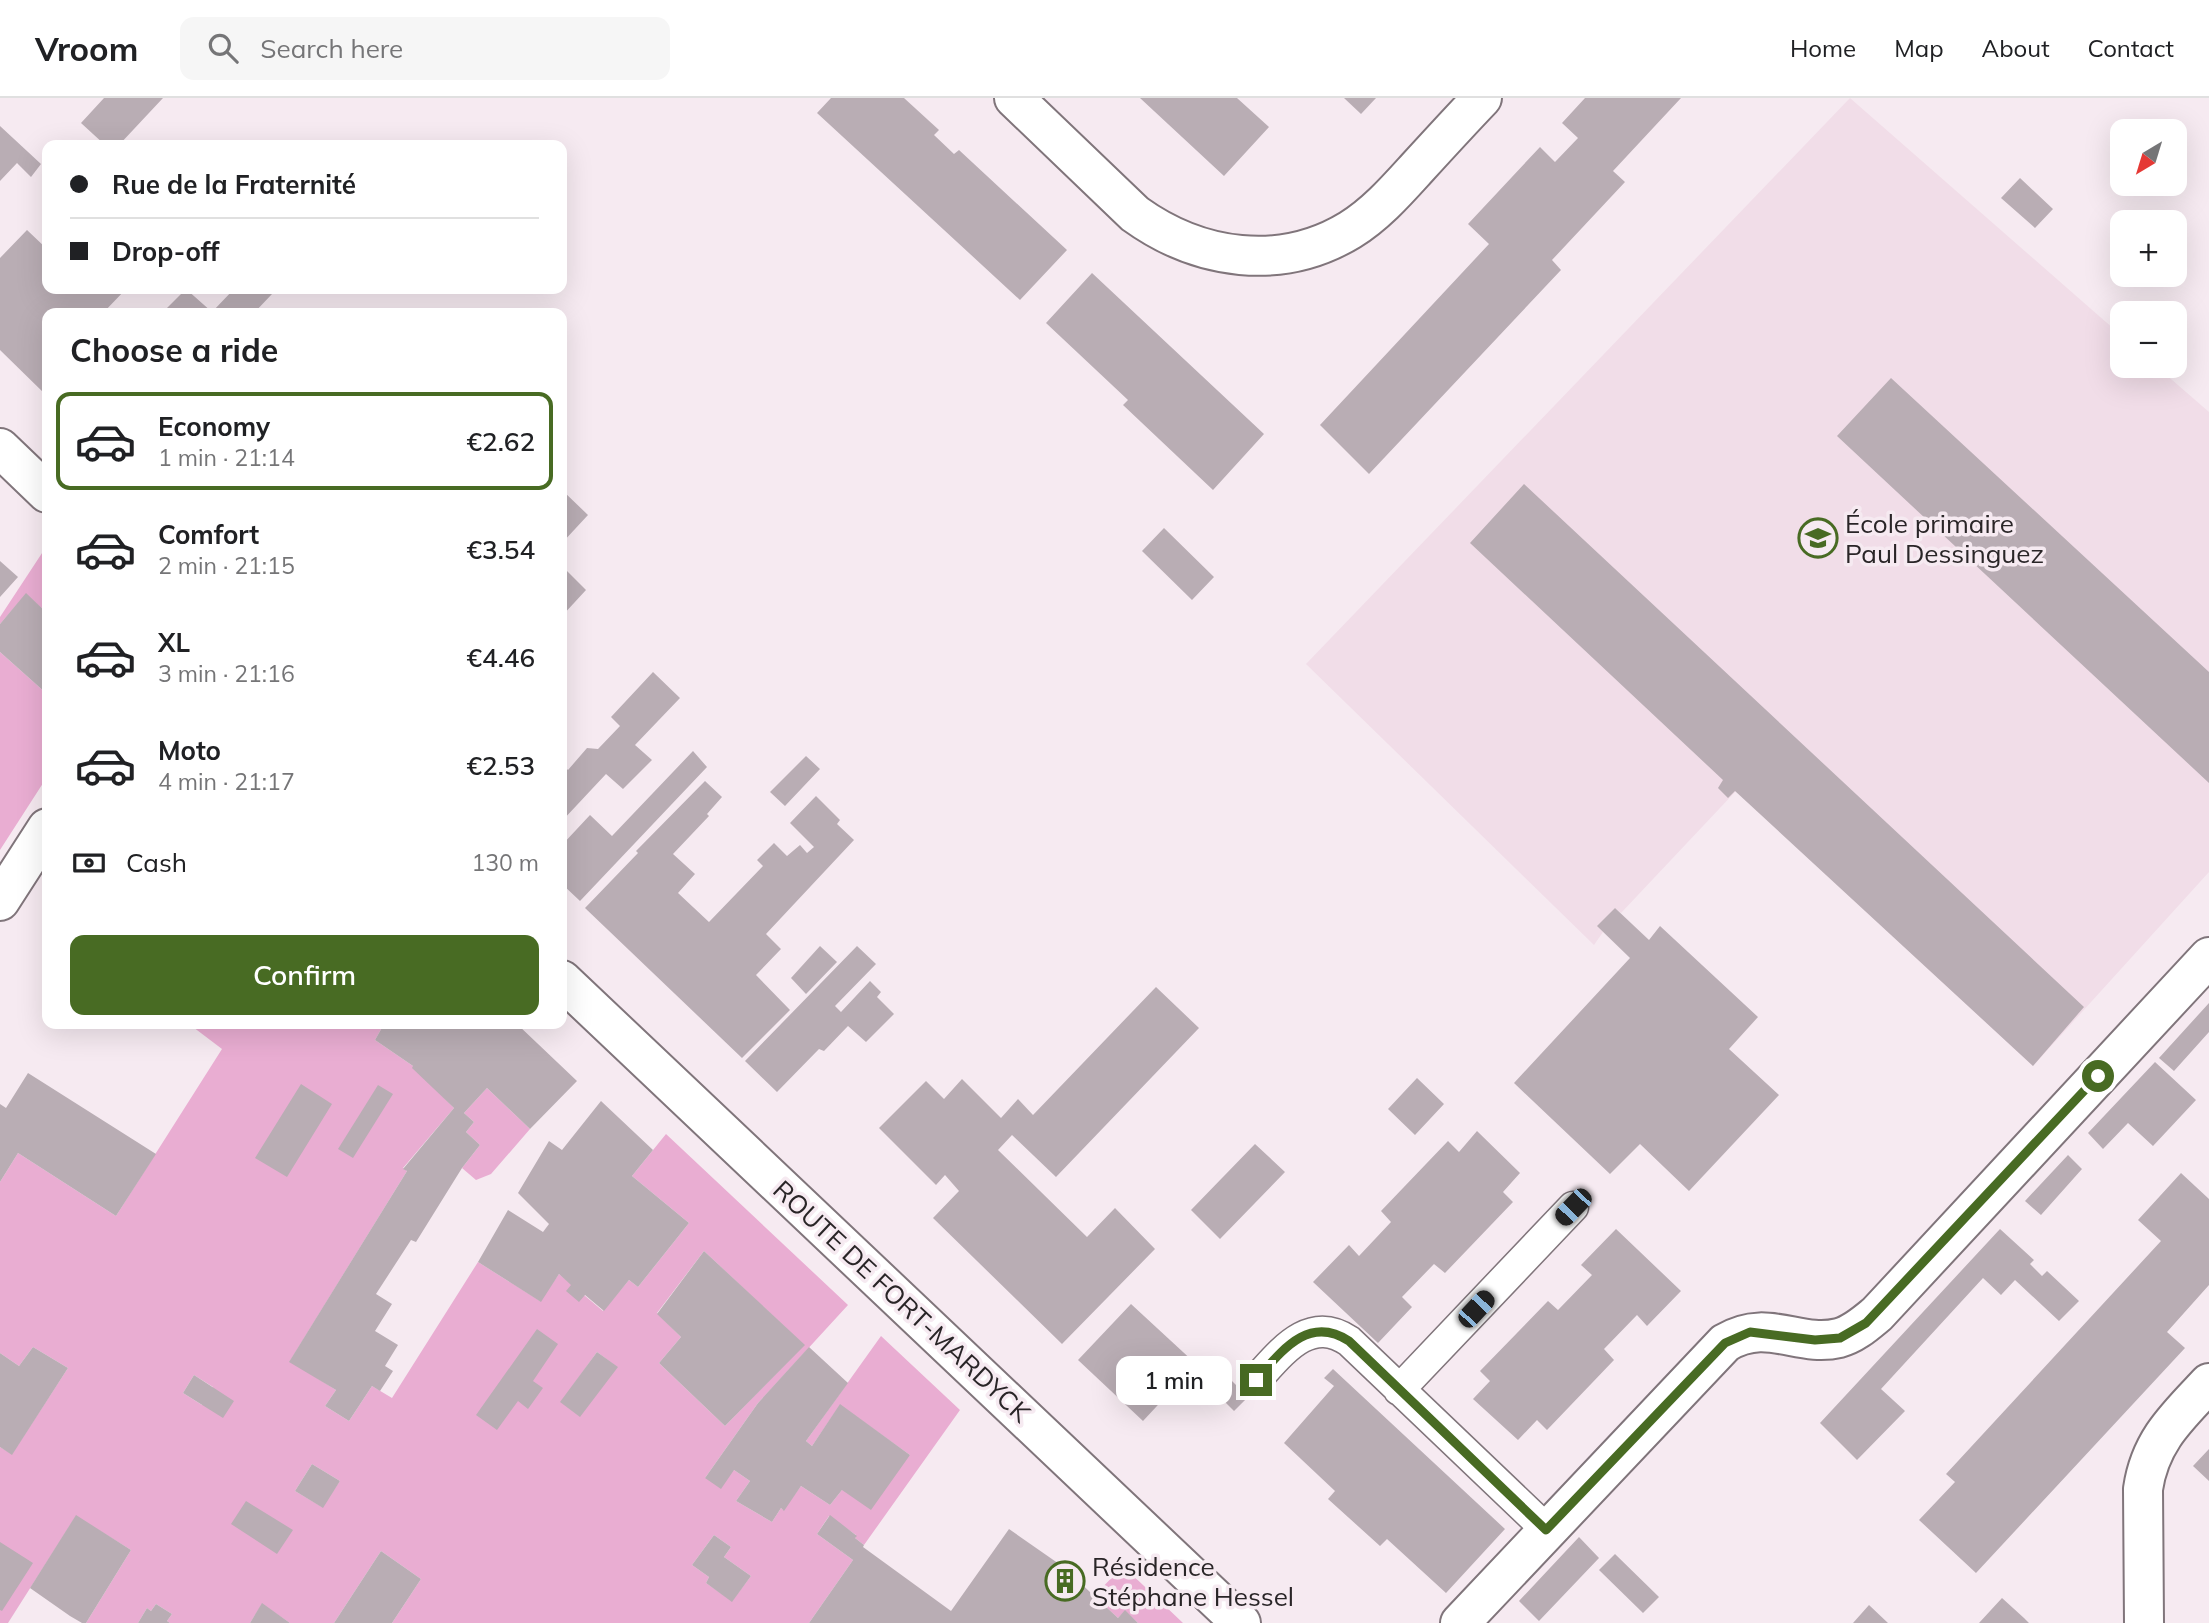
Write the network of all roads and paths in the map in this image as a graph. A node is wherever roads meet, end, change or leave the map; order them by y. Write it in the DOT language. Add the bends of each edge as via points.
graph roads {
  1 [pos="1014,98"];
  2 [pos="1482,98"];
  3 [pos="0,448"];
  4 [pos="42,488"];
  5 [pos="42,836"];
  6 [pos="0,901"];
  7 [pos="2209,957"];
  8 [pos="567,985"];
  9 [pos="1573,1207"];
  10 [pos="1256,1380"];
  11 [pos="2209,1383"];
  12 [pos="1399,1390"];
  13 [pos="1546,1530"];
  14 [pos="1241,1623"];
  15 [pos="1460,1623"];
  16 [pos="2144,1623"];
  1 -- 2 [label="street" via="1156,229 1194,246 1240,255 1304,249 1352,229 1390,197"];
  3 -- 4 [label="street"];
  5 -- 6 [label="street"];
  7 -- 13 [label="street" via="1871,1318 1840,1338 1815,1340 1750,1332 1725,1343"];
  8 -- 14 [label="street, ROUTE DE FORT-MARDYCK"];
  9 -- 12 [label="lane"];
  10 -- 12 [label="lane" via="1289,1345 1326,1330 1349,1341"];
  11 -- 16 [label="street" via="2160,1438 2146,1471"];
  12 -- 13 [label="lane"];
  13 -- 15 [label="street"];
}
